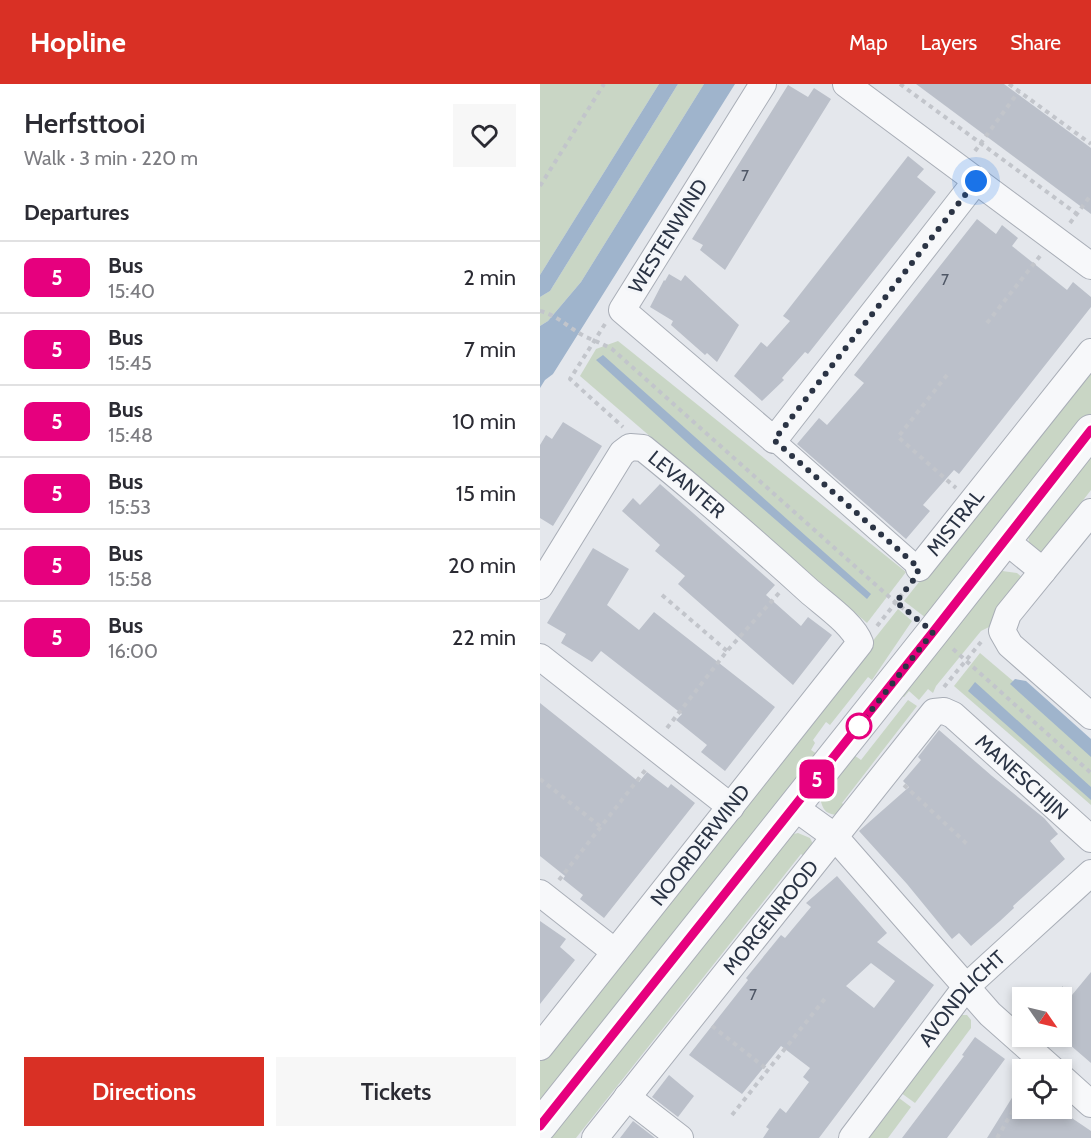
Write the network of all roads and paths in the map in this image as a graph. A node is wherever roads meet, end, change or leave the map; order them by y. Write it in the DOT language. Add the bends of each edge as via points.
graph roads {
  1 [pos="604,84"];
  2 [pos="763,84"];
  3 [pos="846,84"];
  4 [pos="900,84"];
  5 [pos="1009,84"];
  6 [pos="1019,91"];
  7 [pos="981,143"];
  8 [pos="1091,144"];
  9 [pos="969,175"];
  10 [pos="540,186"];
  11 [pos="1091,195"];
  12 [pos="1077,214"];
  13 [pos="1055,240"];
  14 [pos="1091,266"];
  15 [pos="622,310"];
  16 [pos="540,311"];
  17 [pos="987,324"];
  18 [pos="595,339"];
  19 [pos="1091,352"];
  20 [pos="947,375"];
  21 [pos="1091,430"];
  22 [pos="774,440"];
  23 [pos="630,447"];
  24 [pos="972,502"];
  25 [pos="1091,512"];
  26 [pos="1006,541"];
  27 [pos="919,568"];
  28 [pos="1043,571"];
  29 [pos="793,577"];
  30 [pos="540,586"];
  31 [pos="662,595"];
  32 [pos="896,602"];
  33 [pos="1002,631"];
  34 [pos="933,632"];
  35 [pos="854,634"];
  36 [pos="727,651"];
  37 [pos="540,657"];
  38 [pos="966,660"];
  39 [pos="946,713"];
  40 [pos="1091,716"];
  41 [pos="657,749"];
  42 [pos="887,770"];
  43 [pos="1091,773"];
  44 [pos="540,779"];
  45 [pos="731,807"];
  46 [pos="794,807"];
  47 [pos="601,827"];
  48 [pos="834,836"];
  49 [pos="1091,839"];
  50 [pos="967,844"];
  51 [pos="1091,873"];
  52 [pos="543,895"];
  53 [pos="615,952"];
  54 [pos="966,987"];
  55 [pos="827,996"];
  56 [pos="695,1012"];
  57 [pos="540,1047"];
  58 [pos="1041,1059"];
  59 [pos="768,1070"];
  60 [pos="1072,1087"];
  61 [pos="627,1097"];
  62 [pos="1091,1104"];
  63 [pos="1012,1113"];
  64 [pos="732,1114"];
  65 [pos="540,1126"];
  66 [pos="595,1138"];
  67 [pos="680,1138"];
  68 [pos="852,1138"];
  69 [pos="997,1138"];
  1 -- 10 [label="path"];
  2 -- 15 [label="street, WESTENWIND"];
  3 -- 9 [label="street"];
  4 -- 7 [label="path"];
  5 -- 6 [label="path"];
  6 -- 7 [label="path"];
  6 -- 8 [label="path"];
  7 -- 9 [label="path"];
  7 -- 12 [label="path"];
  9 -- 13 [label="street"];
  9 -- 22 [label="street"];
  11 -- 12 [label="path"];
  12 -- 13 [label="path"];
  13 -- 14 [label="street"];
  13 -- 17 [label="path"];
  15 -- 18 [label="path" via="611,314"];
  15 -- 22 [label="street, WESTENWIND"];
  16 -- 18 [label="path"];
  18 -- 23 [label="path" via="570,379 627,431"];
  18 -- 32 [label="path" via="612,349"];
  19 -- 24 [label="street, MISTRAL"];
  20 -- 24 [label="path" via="898,436"];
  21 -- 26 [label="street"];
  22 -- 27 [label="street, MISTRAL"];
  23 -- 29 [label="street, LEVANTER" via="643,448"];
  23 -- 30 [label="street, LEVANTER" via="622,453"];
  24 -- 27 [label="street, MISTRAL"];
  25 -- 28 [label="street"];
  26 -- 28 [label="street"];
  26 -- 34 [label="street"];
  27 -- 32 [label="path"];
  28 -- 33 [label="street" via="1008,614"];
  29 -- 35 [label="street, LEVANTER"];
  29 -- 36 [label="path"];
  31 -- 36 [label="path"];
  32 -- 34 [label="path"];
  32 -- 35 [label="path" via="870,634"];
  33 -- 38 [label="path" via="985,637"];
  33 -- 40 [label="street" via="1010,645"];
  34 -- 38 [label="path"];
  34 -- 46 [label="street"];
  35 -- 45 [label="street, NOORDERWIND"];
  36 -- 41 [label="path"];
  37 -- 41 [label="street"];
  38 -- 39 [label="path" via="939,694"];
  38 -- 43 [label="path"];
  39 -- 42 [label="street, MORGENROOD" via="934,712"];
  39 -- 49 [label="street, MANESCHIJN"];
  41 -- 45 [label="street"];
  41 -- 47 [label="path"];
  42 -- 48 [label="street, MORGENROOD"];
  42 -- 50 [label="path"];
  44 -- 47 [label="path"];
  45 -- 53 [label="street, NOORDERWIND"];
  46 -- 48 [label="street"];
  46 -- 65 [label="street"];
  47 -- 52 [label="path"];
  48 -- 54 [label="street"];
  48 -- 56 [label="street, MORGENROOD"];
  51 -- 54 [label="street, AVONDLICHT"];
  52 -- 53 [label="street"];
  53 -- 57 [label="street, NOORDERWIND"];
  54 -- 58 [label="street"];
  54 -- 68 [label="street, AVONDLICHT"];
  55 -- 59 [label="path"];
  56 -- 59 [label="path"];
  56 -- 61 [label="street, MORGENROOD"];
  59 -- 64 [label="path"];
  60 -- 62 [label="street"];
  61 -- 66 [label="street, MORGENROOD"];
  61 -- 67 [label="street"];
  63 -- 69 [label="path"];
}
